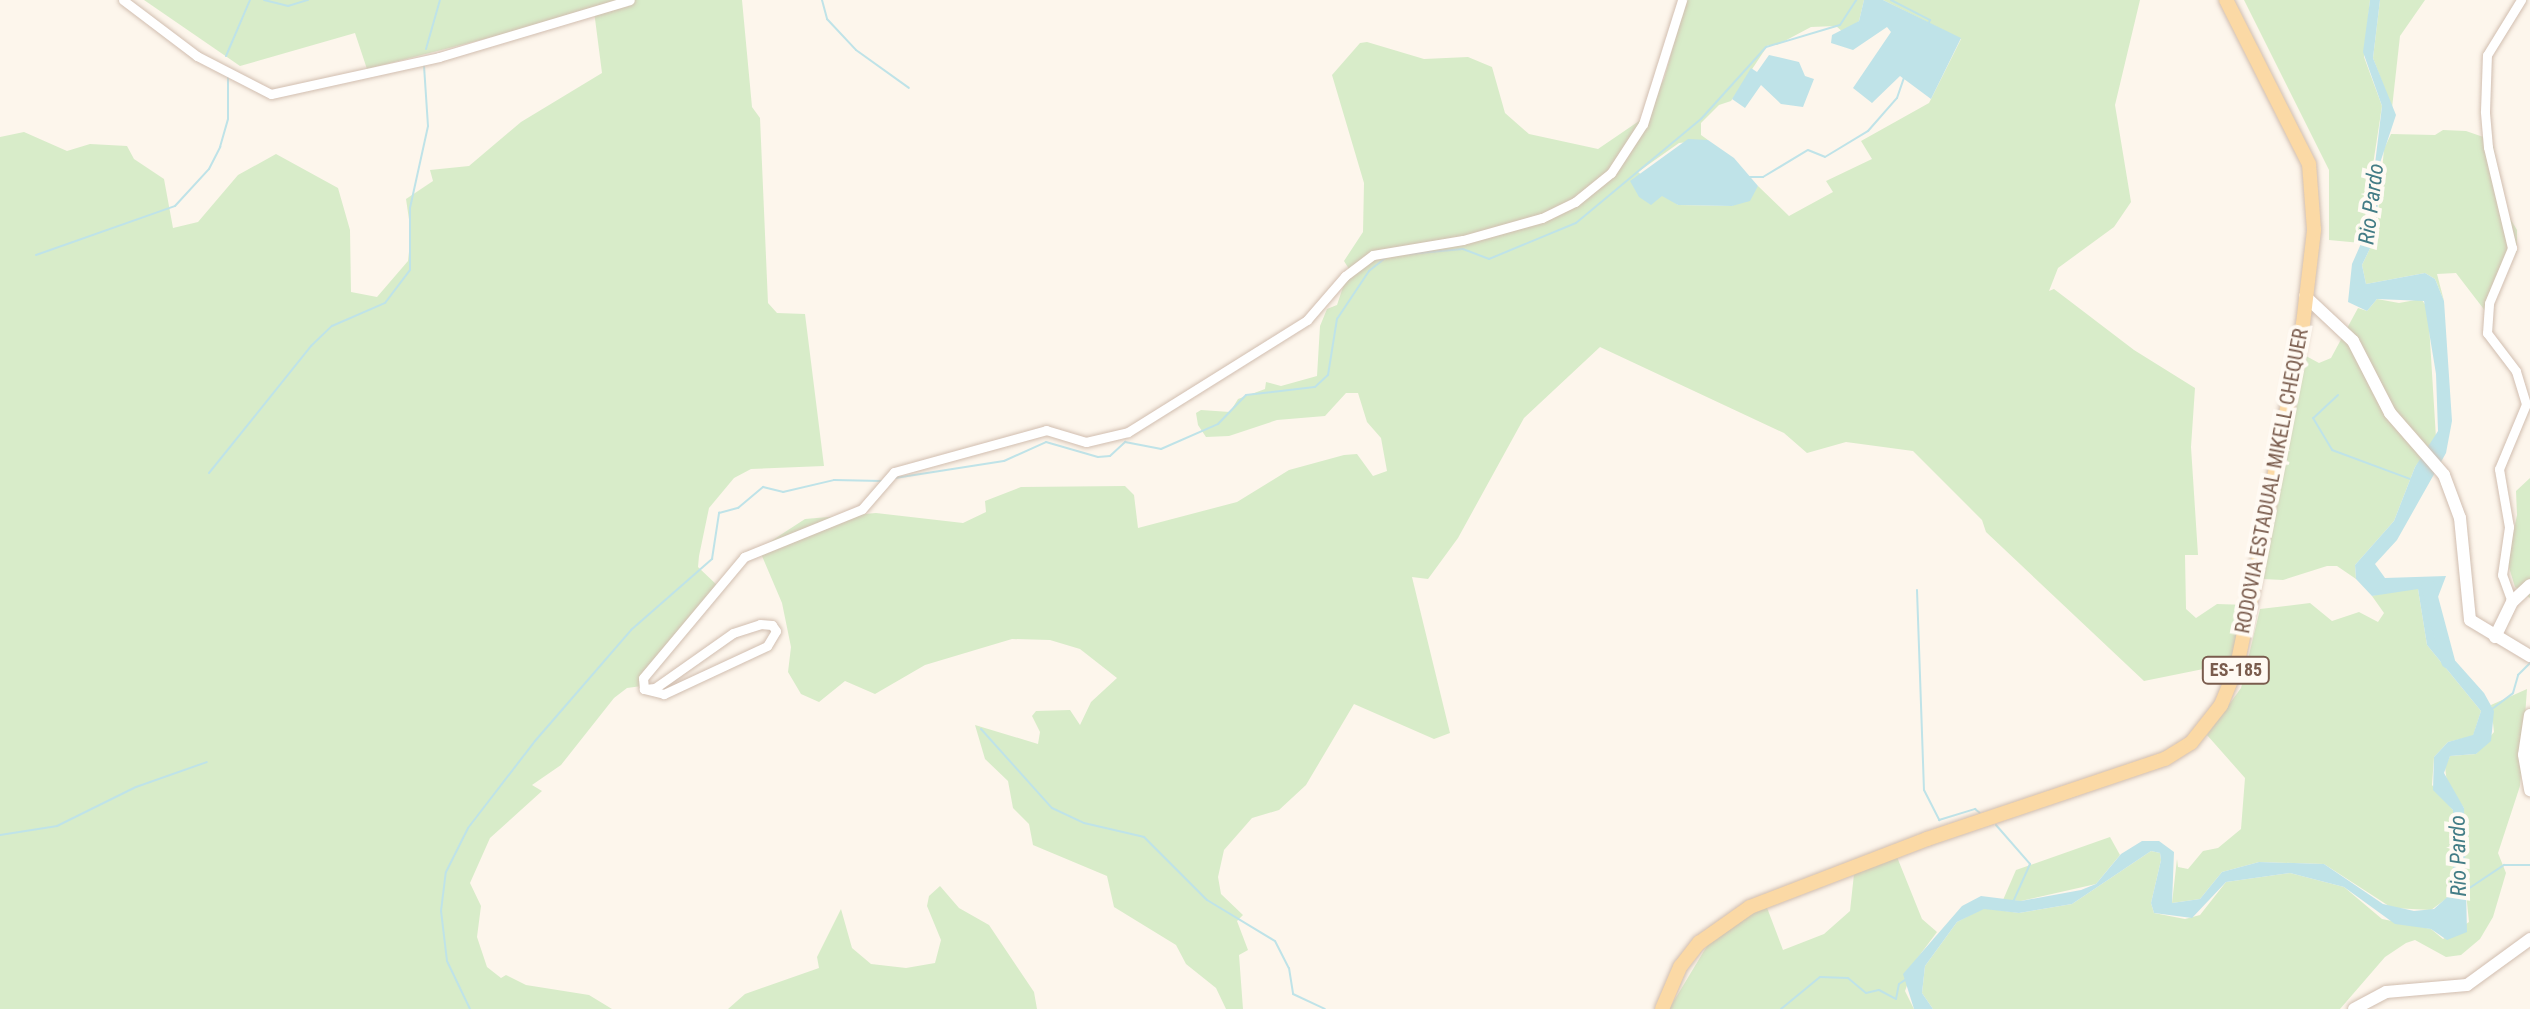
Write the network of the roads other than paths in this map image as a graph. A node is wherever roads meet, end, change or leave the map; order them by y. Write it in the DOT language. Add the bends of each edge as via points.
graph roads {
  1 [pos="123,0"];
  2 [pos="630,0"];
  3 [pos="1682,0"];
  4 [pos="2226,0"];
  5 [pos="2521,0"];
  6 [pos="2305,296"];
  7 [pos="2530,585"];
  8 [pos="2512,602"];
  9 [pos="2495,637"];
  10 [pos="2530,656"];
  11 [pos="644,689"];
  12 [pos="2530,715"];
  13 [pos="2530,790"];
  14 [pos="2530,939"];
  15 [pos="1662,1009"];
  16 [pos="2354,1009"];
  1 -- 2 [label="street" via="197,56 271,94 439,57"];
  3 -- 11 [label="street" via="1643,124 1611,173 1575,202 1542,218 1463,240 1373,255 1345,276 1307,320 1128,432 1086,442 1046,430 894,472 862,509 744,557 643,678"];
  4 -- 6 [label="main road, RODOVIA ESTADUAL MIKELL CHEQUER / ES-185" via="2309,164 2314,230"];
  5 -- 8 [label="street" via="2487,55 2485,111 2488,147 2512,248 2489,303 2487,333 2516,371 2526,404 2499,469 2509,527 2502,575"];
  6 -- 9 [label="street" via="2353,341 2390,413 2444,475 2460,518 2467,613 2476,626"];
  6 -- 15 [label="main road, RODOVIA ESTADUAL MIKELL CHEQUER / ES-185" via="2237,666 2209,724 2165,759 1927,839 1750,907 1699,943 1680,967"];
  7 -- 8 [label="street"];
  8 -- 9 [label="street"];
  9 -- 10 [label="street"];
  11 -- 11 [label="street" via="661,695 720,670 773,641 775,628 760,624 739,630 655,688"];
  12 -- 13 [label="street" via="2524,755"];
  14 -- 16 [label="street" via="2467,985 2386,992"];
}
